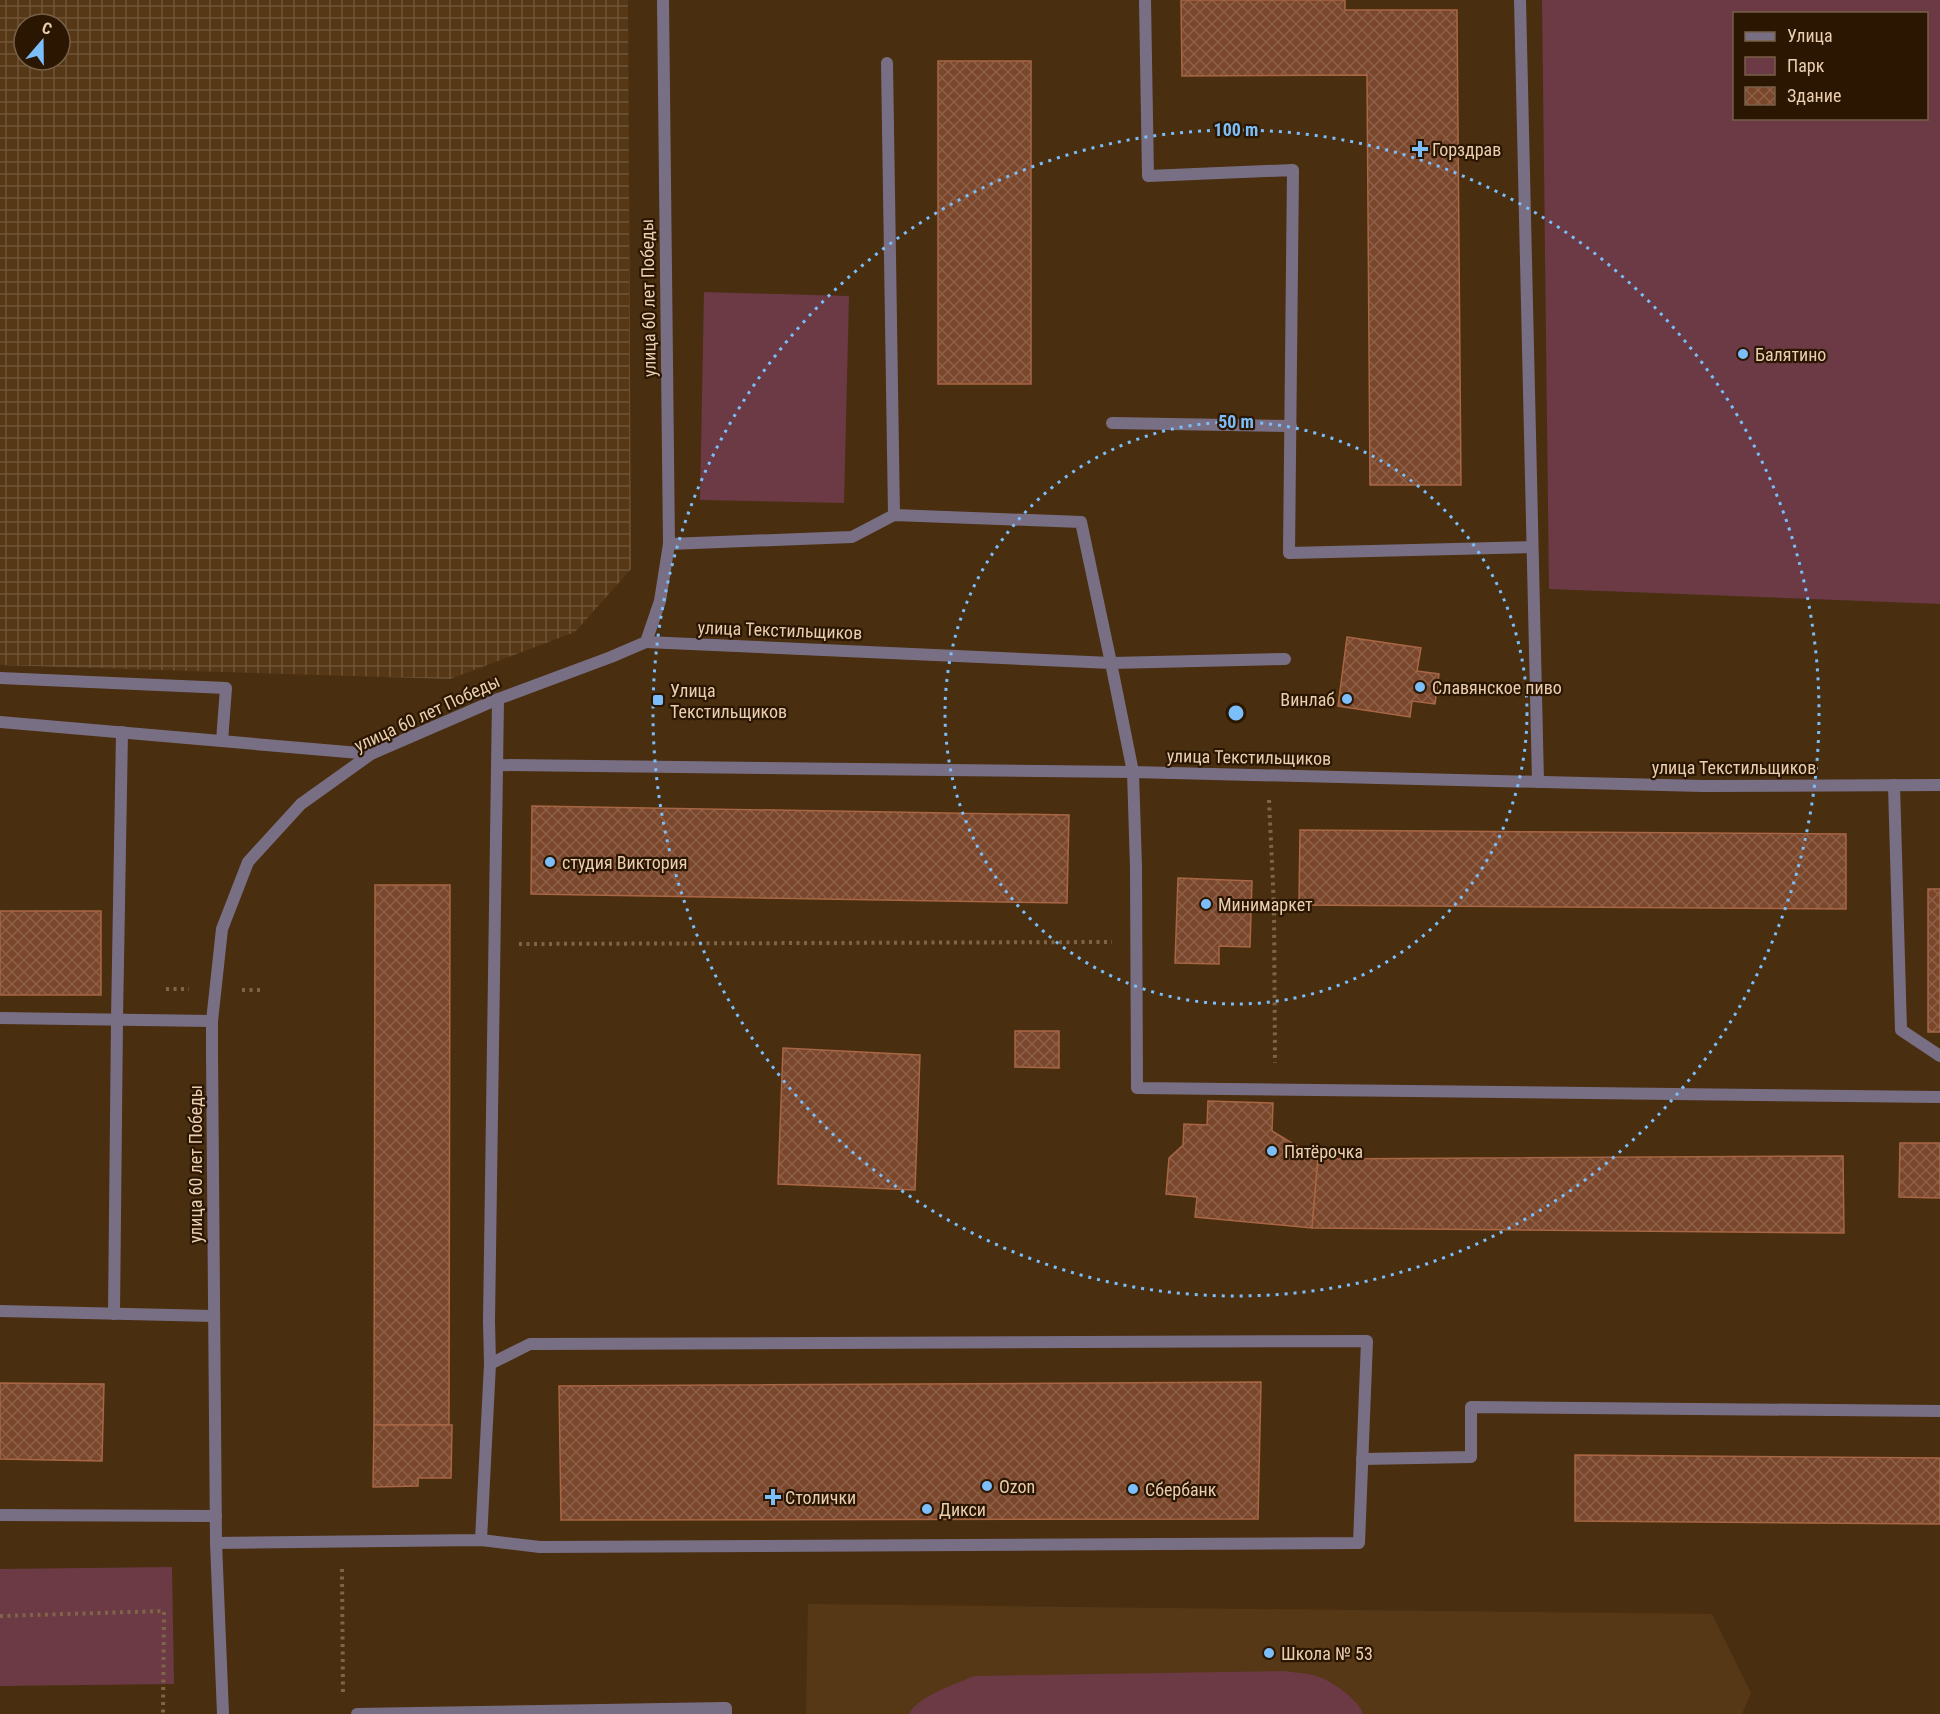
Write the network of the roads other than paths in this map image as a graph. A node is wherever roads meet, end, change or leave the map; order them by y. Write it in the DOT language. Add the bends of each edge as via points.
graph roads {
  1 [pos="663,0"];
  2 [pos="1145,0"];
  3 [pos="1520,0"];
  4 [pos="887,63"];
  5 [pos="1112,423"];
  6 [pos="1291,426"];
  7 [pos="894,514"];
  8 [pos="669,544"];
  9 [pos="1532,546"];
  10 [pos="646,642"];
  11 [pos="1284,659"];
  12 [pos="1110,663"];
  13 [pos="0,678"];
  14 [pos="498,699"];
  15 [pos="0,722"];
  16 [pos="122,732"];
  17 [pos="222,741"];
  18 [pos="370,754"];
  19 [pos="497,765"];
  20 [pos="1133,772"];
  21 [pos="1538,782"];
  22 [pos="1894,785"];
  23 [pos="1940,785"];
  24 [pos="0,1018"];
  25 [pos="117,1019"];
  26 [pos="212,1021"];
  27 [pos="1940,1056"];
  28 [pos="1940,1097"];
  29 [pos="0,1311"];
  30 [pos="114,1314"];
  31 [pos="213,1316"];
  32 [pos="490,1364"];
  33 [pos="1940,1411"];
  34 [pos="1362,1459"];
  35 [pos="0,1515"];
  36 [pos="216,1516"];
  37 [pos="481,1540"];
  38 [pos="216,1544"];
  39 [pos="506,1713"];
  40 [pos="223,1714"];
  41 [pos="357,1714"];
  42 [pos="726,1714"];
  1 -- 8 [label="street, улица 60 лет Победы"];
  2 -- 6 [label="street" via="1148,176 1293,170"];
  3 -- 9 [label="street"];
  4 -- 7 [label="street"];
  5 -- 6 [label="street"];
  6 -- 9 [label="street" via="1289,553"];
  7 -- 8 [label="street" via="852,537"];
  7 -- 12 [label="street" via="1081,522"];
  8 -- 10 [label="street, улица 60 лет Победы" via="660,602"];
  9 -- 21 [label="street"];
  10 -- 12 [label="street, улица Текстильщиков"];
  10 -- 14 [label="street, улица 60 лет Победы"];
  11 -- 12 [label="street, улица Текстильщиков"];
  12 -- 20 [label="street"];
  13 -- 17 [label="street" via="226,688"];
  14 -- 18 [label="street, улица 60 лет Победы"];
  14 -- 19 [label="street"];
  15 -- 16 [label="street"];
  16 -- 17 [label="street"];
  16 -- 25 [label="street"];
  17 -- 18 [label="street"];
  18 -- 26 [label="street, улица 60 лет Победы" via="302,804 249,862 222,929"];
  19 -- 20 [label="street, улица Текстильщиков"];
  19 -- 32 [label="street"];
  20 -- 21 [label="street, улица Текстильщиков"];
  20 -- 28 [label="street" via="1137,1088"];
  21 -- 22 [label="street, улица Текстильщиков"];
  22 -- 23 [label="street, улица Текстильщиков"];
  22 -- 27 [label="street" via="1901,1029"];
  24 -- 25 [label="street"];
  25 -- 26 [label="street"];
  25 -- 30 [label="street"];
  26 -- 31 [label="street, улица 60 лет Победы"];
  29 -- 30 [label="street"];
  30 -- 31 [label="street"];
  31 -- 36 [label="street, улица 60 лет Победы"];
  32 -- 34 [label="street" via="530,1344 1367,1341"];
  32 -- 37 [label="street"];
  33 -- 34 [label="street" via="1471,1407 1471,1457"];
  34 -- 37 [label="street" via="1359,1543 540,1547"];
  35 -- 36 [label="street"];
  36 -- 38 [label="street, улица 60 лет Победы"];
  37 -- 38 [label="street"];
  38 -- 40 [label="street, улица 60 лет Победы"];
  39 -- 41 [label="street"];
  39 -- 42 [label="street" via="726,1708"];
}
